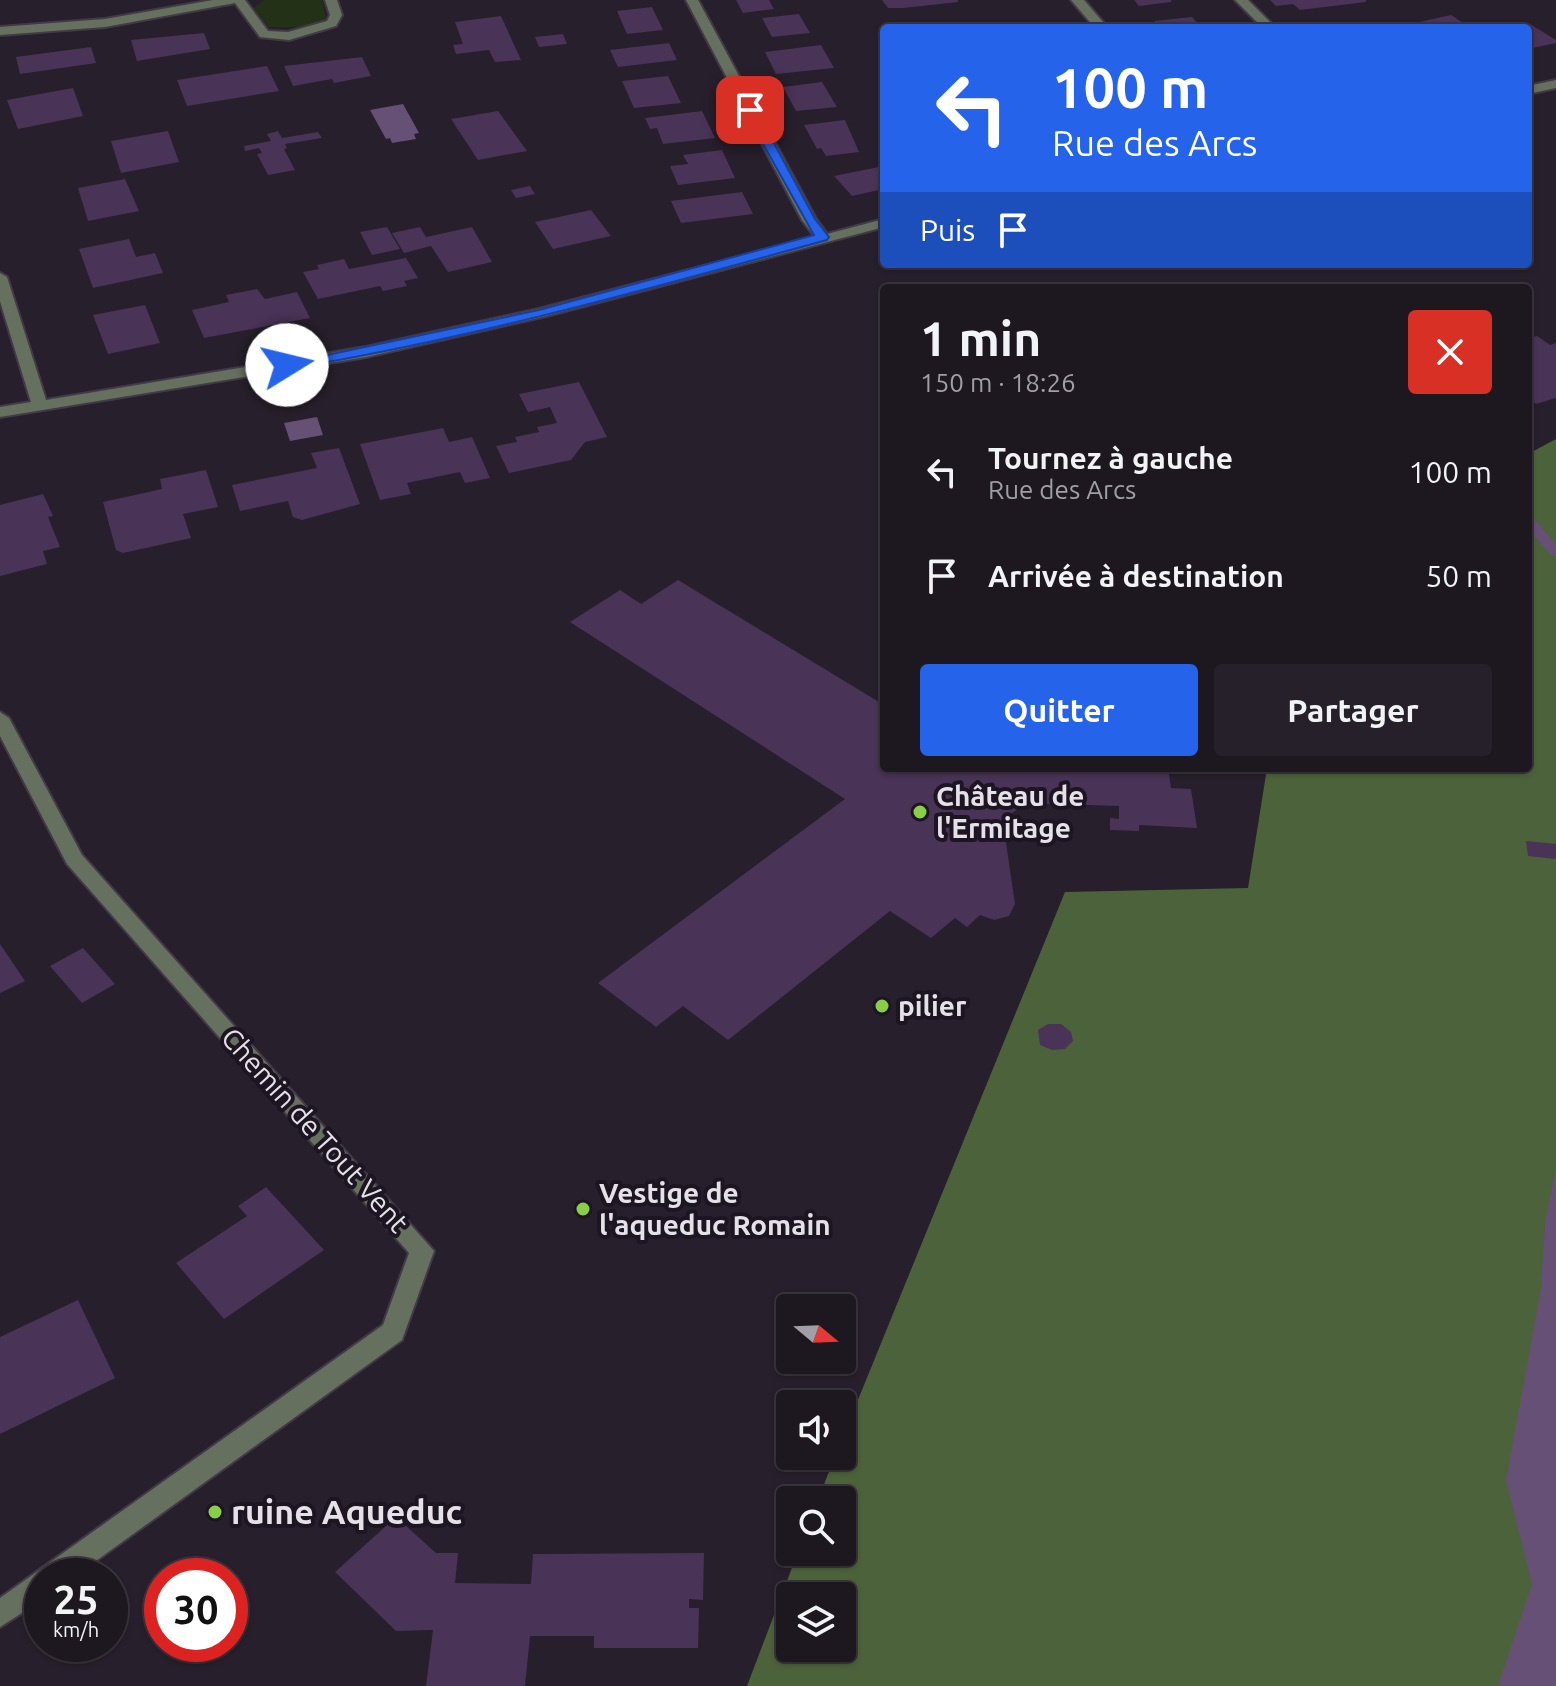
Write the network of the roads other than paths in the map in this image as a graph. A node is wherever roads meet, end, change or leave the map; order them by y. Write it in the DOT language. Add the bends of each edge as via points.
graph roads {
  1 [pos="236,0"];
  2 [pos="331,0"];
  3 [pos="692,0"];
  4 [pos="1077,0"];
  5 [pos="1241,0"];
  6 [pos="1098,24"];
  7 [pos="1266,24"];
  8 [pos="0,31"];
  9 [pos="1556,84"];
  10 [pos="1532,89"];
  11 [pos="880,224"];
  12 [pos="822,237"];
  13 [pos="0,277"];
  14 [pos="40,405"];
  15 [pos="0,412"];
  16 [pos="0,718"];
  17 [pos="78,1558"];
  18 [pos="24,1597"];
  19 [pos="0,1614"];
  1 -- 2 [label="street" via="264,34 289,36 332,23 336,15"];
  1 -- 8 [label="street" via="89,25"];
  3 -- 12 [label="street"];
  4 -- 6 [label="street"];
  5 -- 7 [label="street"];
  9 -- 10 [label="street"];
  11 -- 12 [label="street"];
  12 -- 14 [label="street" via="541,313 366,352"];
  13 -- 14 [label="street"];
  14 -- 15 [label="street"];
  16 -- 17 [label="street, Chemin de Tout Vent" via="74,859 422,1251 393,1332"];
  18 -- 19 [label="street"];
}
